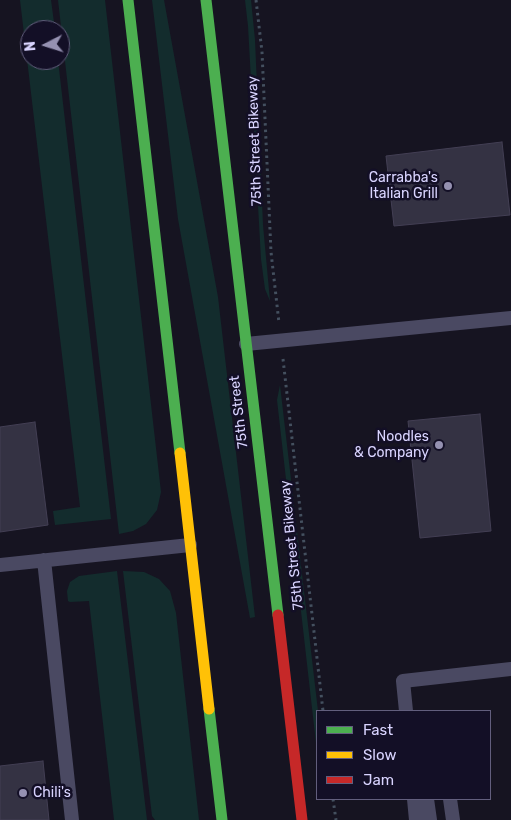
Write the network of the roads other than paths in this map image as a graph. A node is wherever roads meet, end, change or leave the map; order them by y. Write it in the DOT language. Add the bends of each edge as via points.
graph roads {
  1 [pos="128,0"];
  2 [pos="206,0"];
  3 [pos="511,318"];
  4 [pos="246,344"];
  5 [pos="190,545"];
  6 [pos="44,560"];
  7 [pos="0,565"];
  8 [pos="511,669"];
  9 [pos="406,710"];
  10 [pos="414,800"];
  11 [pos="427,800"];
  12 [pos="450,800"];
  13 [pos="72,820"];
  14 [pos="222,820"];
  15 [pos="302,820"];
  16 [pos="416,820"];
  17 [pos="430,820"];
  18 [pos="452,820"];
  1 -- 5 [label="main road"];
  2 -- 4 [label="main road, 75th Street"];
  3 -- 4 [label="lane"];
  4 -- 15 [label="main road, 75th Street"];
  5 -- 6 [label="lane"];
  5 -- 14 [label="main road"];
  6 -- 7 [label="lane"];
  6 -- 13 [label="lane"];
  8 -- 9 [label="lane" via="403,680"];
  10 -- 16 [label="lane"];
  11 -- 17 [label="lane"];
  12 -- 18 [label="lane"];
}
